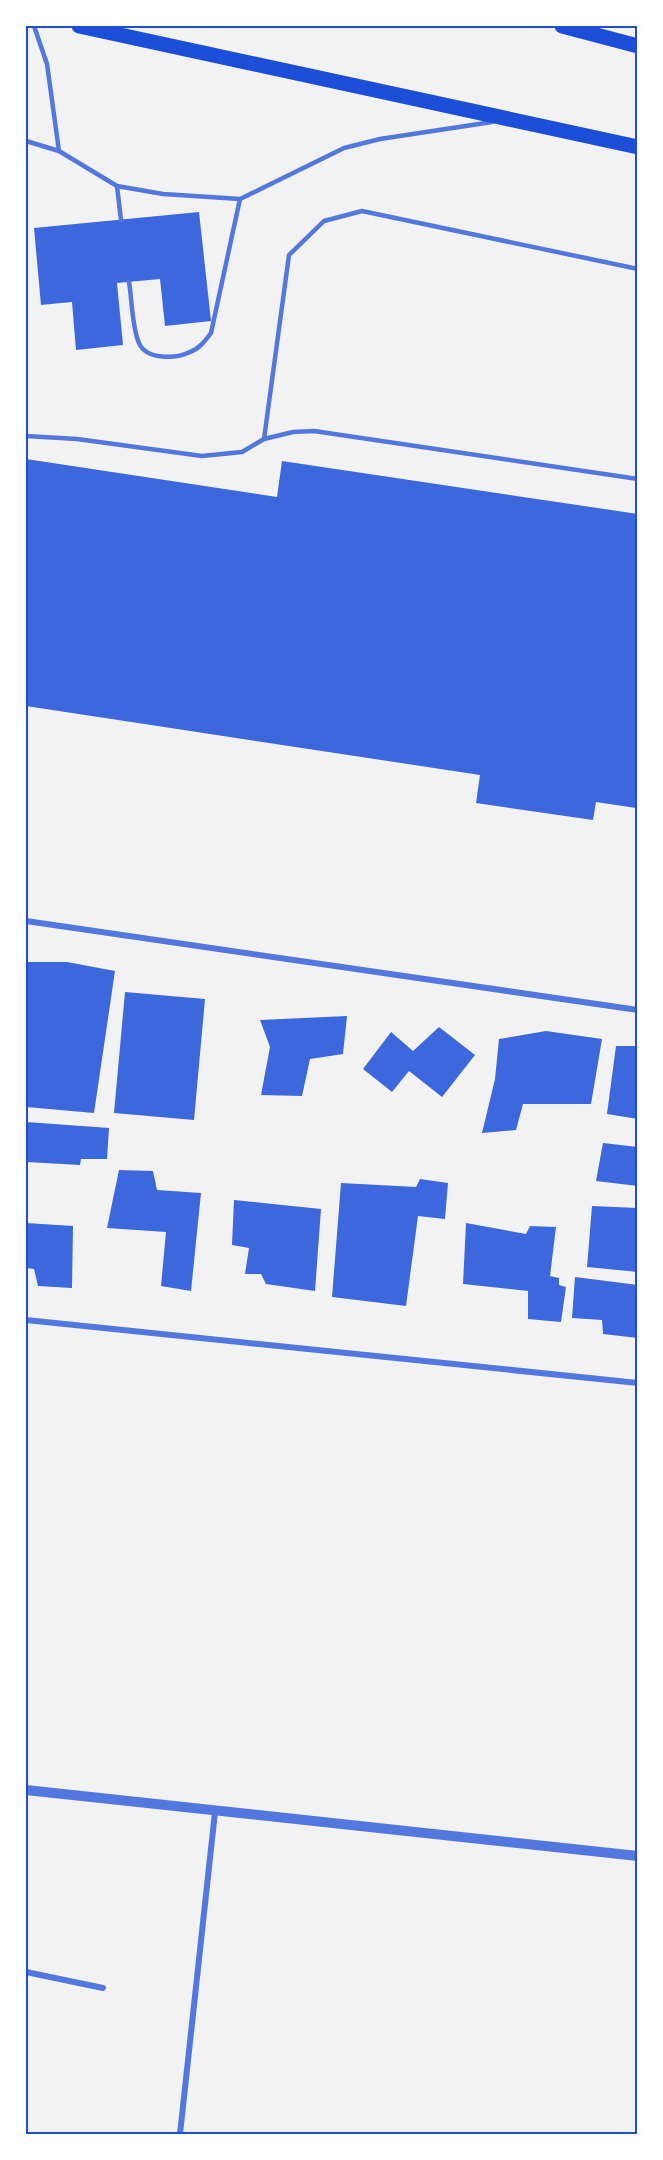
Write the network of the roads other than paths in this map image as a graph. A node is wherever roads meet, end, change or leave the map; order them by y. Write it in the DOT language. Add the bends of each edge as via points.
graph roads {
  1 [pos="34,26"];
  2 [pos="79,26"];
  3 [pos="562,26"];
  4 [pos="638,46"];
  5 [pos="512,119"];
  6 [pos="26,141"];
  7 [pos="638,147"];
  8 [pos="59,151"];
  9 [pos="117,186"];
  10 [pos="240,199"];
  11 [pos="121,220"];
  12 [pos="638,269"];
  13 [pos="129,282"];
  14 [pos="26,436"];
  15 [pos="264,439"];
  16 [pos="638,479"];
  17 [pos="26,921"];
  18 [pos="638,1010"];
  19 [pos="26,1320"];
  20 [pos="638,1383"];
  21 [pos="26,1790"];
  22 [pos="214,1812"];
  23 [pos="638,1856"];
  24 [pos="26,1972"];
  25 [pos="103,1988"];
  26 [pos="180,2134"];
  1 -- 8 [label="lane" via="47,64"];
  2 -- 5 [label="main road"];
  3 -- 4 [label="main road"];
  5 -- 7 [label="main road"];
  5 -- 10 [label="lane" via="344,148"];
  6 -- 8 [label="lane"];
  8 -- 9 [label="lane"];
  9 -- 10 [label="lane" via="163,194"];
  9 -- 11 [label="lane"];
  10 -- 13 [label="lane" via="211,333 190,353 167,357 148,354 139,344"];
  12 -- 15 [label="lane" via="362,211 324,220 290,255"];
  14 -- 15 [label="lane" via="202,456 242,452"];
  15 -- 16 [label="lane" via="293,432 332,432"];
  17 -- 18 [label="street"];
  19 -- 20 [label="street"];
  21 -- 22 [label="street"];
  22 -- 23 [label="street"];
  22 -- 26 [label="street"];
  24 -- 25 [label="street"];
}
